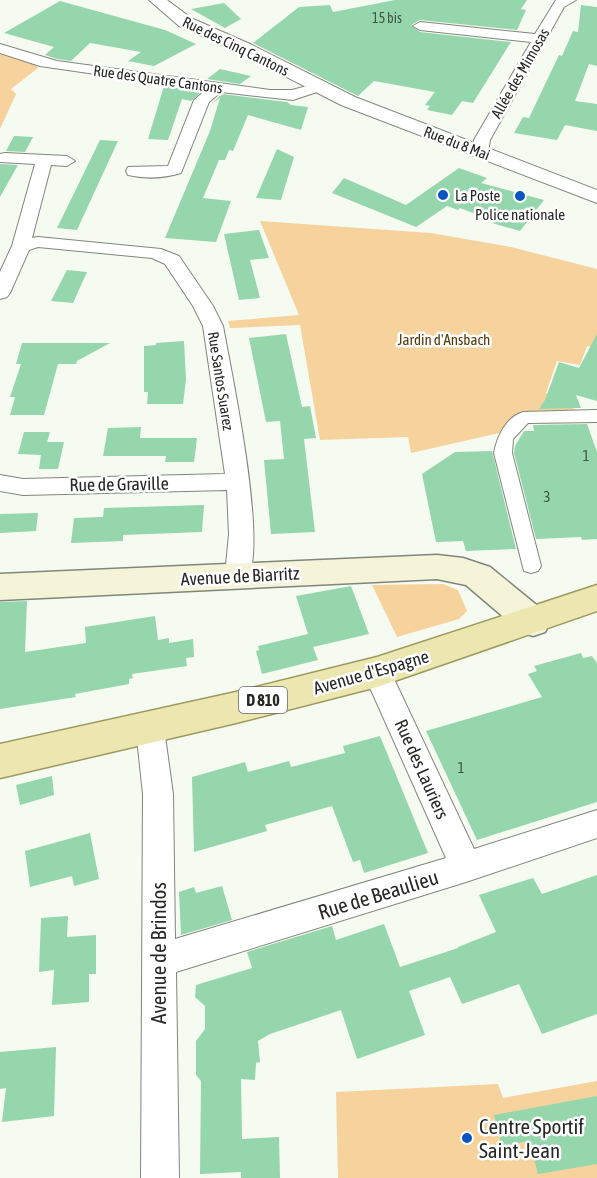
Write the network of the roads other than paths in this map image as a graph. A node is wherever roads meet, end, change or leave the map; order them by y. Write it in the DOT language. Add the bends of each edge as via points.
graph roads {
  1 [pos="157,0"];
  2 [pos="569,0"];
  3 [pos="420,26"];
  4 [pos="539,39"];
  5 [pos="0,48"];
  6 [pos="218,87"];
  7 [pos="318,87"];
  8 [pos="480,152"];
  9 [pos="5,158"];
  10 [pos="44,160"];
  11 [pos="68,161"];
  12 [pos="134,171"];
  13 [pos="597,197"];
  14 [pos="21,246"];
  15 [pos="0,293"];
  16 [pos="597,416"];
  17 [pos="238,482"];
  18 [pos="0,483"];
  19 [pos="531,566"];
  20 [pos="238,575"];
  21 [pos="0,587"];
  22 [pos="597,598"];
  23 [pos="533,622"];
  24 [pos="597,622"];
  25 [pos="377,672"];
  26 [pos="150,729"];
  27 [pos="0,761"];
  28 [pos="597,824"];
  29 [pos="466,867"];
  30 [pos="158,961"];
  31 [pos="160,1178"];
  1 -- 7 [label="street, Rue des Cinq Cantons" via="185,21"];
  2 -- 4 [label="street, Allée des Mimosas" via="561,2"];
  3 -- 4 [label="street"];
  4 -- 8 [label="street, Allée des Mimosas" via="482,140"];
  5 -- 6 [label="street, Rue des Quatre Cantons" via="49,63"];
  6 -- 7 [label="street, Rue des Quatre Cantons" via="293,95"];
  6 -- 12 [label="street" via="202,100 175,170"];
  7 -- 8 [label="street, Rue du 8 Mai"];
  8 -- 13 [label="street, Rue du 8 Mai"];
  9 -- 10 [label="street"];
  10 -- 11 [label="street"];
  10 -- 14 [label="street"];
  14 -- 15 [label="street"];
  14 -- 17 [label="street, Rue Santos Suarez" via="38,242 155,253 172,260 213,326"];
  16 -- 19 [label="street" via="523,418 505,438 503,453"];
  17 -- 18 [label="street, Rue de Graville" via="23,486"];
  17 -- 20 [label="street, Rue Santos Suarez"];
  20 -- 21 [label="main road, Avenue de Biarritz"];
  20 -- 23 [label="main road, Avenue de Biarritz" via="437,567 463,570 478,576"];
  22 -- 23 [label="main road, Avenue d'Espagne / D 810"];
  23 -- 24 [label="main road, D 810" via="573,628"];
  23 -- 25 [label="main road, Avenue d'Espagne / D 810"];
  25 -- 26 [label="main road, Avenue d'Espagne / D 810"];
  25 -- 29 [label="street, Rue des Lauriers"];
  26 -- 27 [label="main road, Avenue d'Espagne / D 810"];
  26 -- 30 [label="street, Avenue de Brindos" via="158,794"];
  28 -- 29 [label="street, Rue de Beaulieu"];
  29 -- 30 [label="street, Rue de Beaulieu"];
  30 -- 31 [label="street, Avenue de Brindos"];
}
